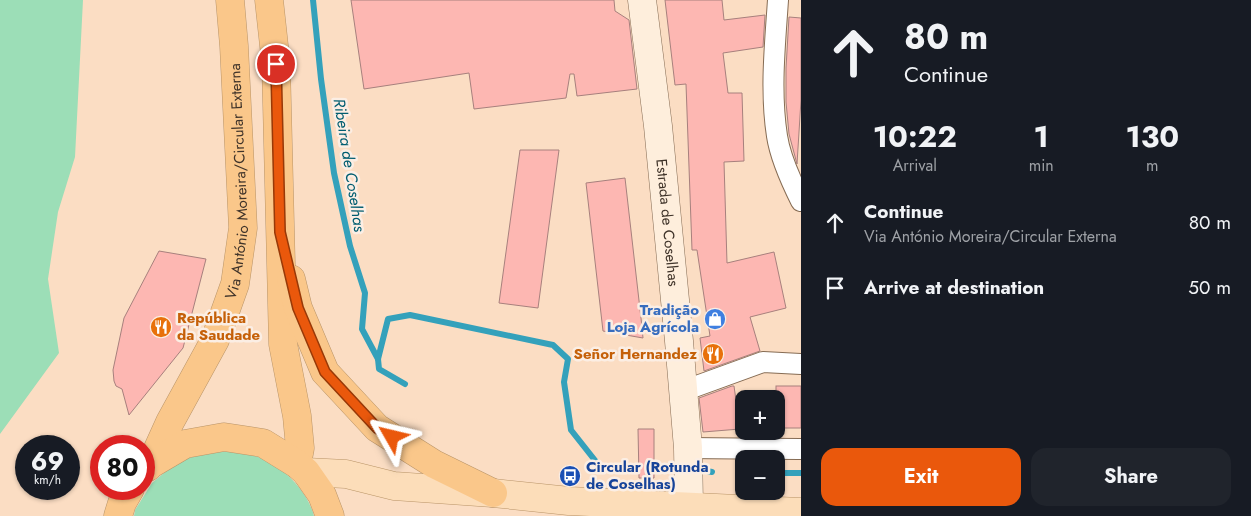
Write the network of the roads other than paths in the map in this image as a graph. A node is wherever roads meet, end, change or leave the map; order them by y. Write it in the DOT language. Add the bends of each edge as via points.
graph roads {
  1 [pos="230,0"];
  2 [pos="269,0"];
  3 [pos="642,0"];
  4 [pos="778,0"];
  5 [pos="801,191"];
  6 [pos="801,201"];
  7 [pos="280,232"];
  8 [pos="801,364"];
  9 [pos="683,391"];
  10 [pos="688,448"];
  11 [pos="801,449"];
  12 [pos="155,452"];
  13 [pos="155,463"];
  14 [pos="302,468"];
  15 [pos="494,493"];
  16 [pos="124,500"];
  17 [pos="689,506"];
  18 [pos="801,512"];
  19 [pos="118,516"];
  20 [pos="330,516"];
  1 -- 12 [label="highway, Via António Moreira/Circular Externa" via="243,228 235,284 215,340"];
  2 -- 7 [label="highway" via="276,64"];
  3 -- 9 [label="street, Estrada de Coselhas" via="658,126"];
  4 -- 6 [label="street" via="773,89 777,137"];
  5 -- 6 [label="street"];
  7 -- 14 [label="highway" via="283,344 298,416"];
  7 -- 15 [label="highway" via="298,308 325,372 377,428 434,464"];
  8 -- 9 [label="street" via="763,362"];
  9 -- 10 [label="street, Estrada de Coselhas"];
  10 -- 11 [label="street"];
  10 -- 17 [label="street, Estrada de Coselhas"];
  13 -- 14 [label="highway" via="185,444 224,436 263,444"];
  14 -- 15 [label="main road" via="346,474 394,486"];
  14 -- 20 [label="highway" via="322,494"];
  15 -- 17 [label="main road"];
  16 -- 19 [label="highway"];
  17 -- 18 [label="main road"];
}
